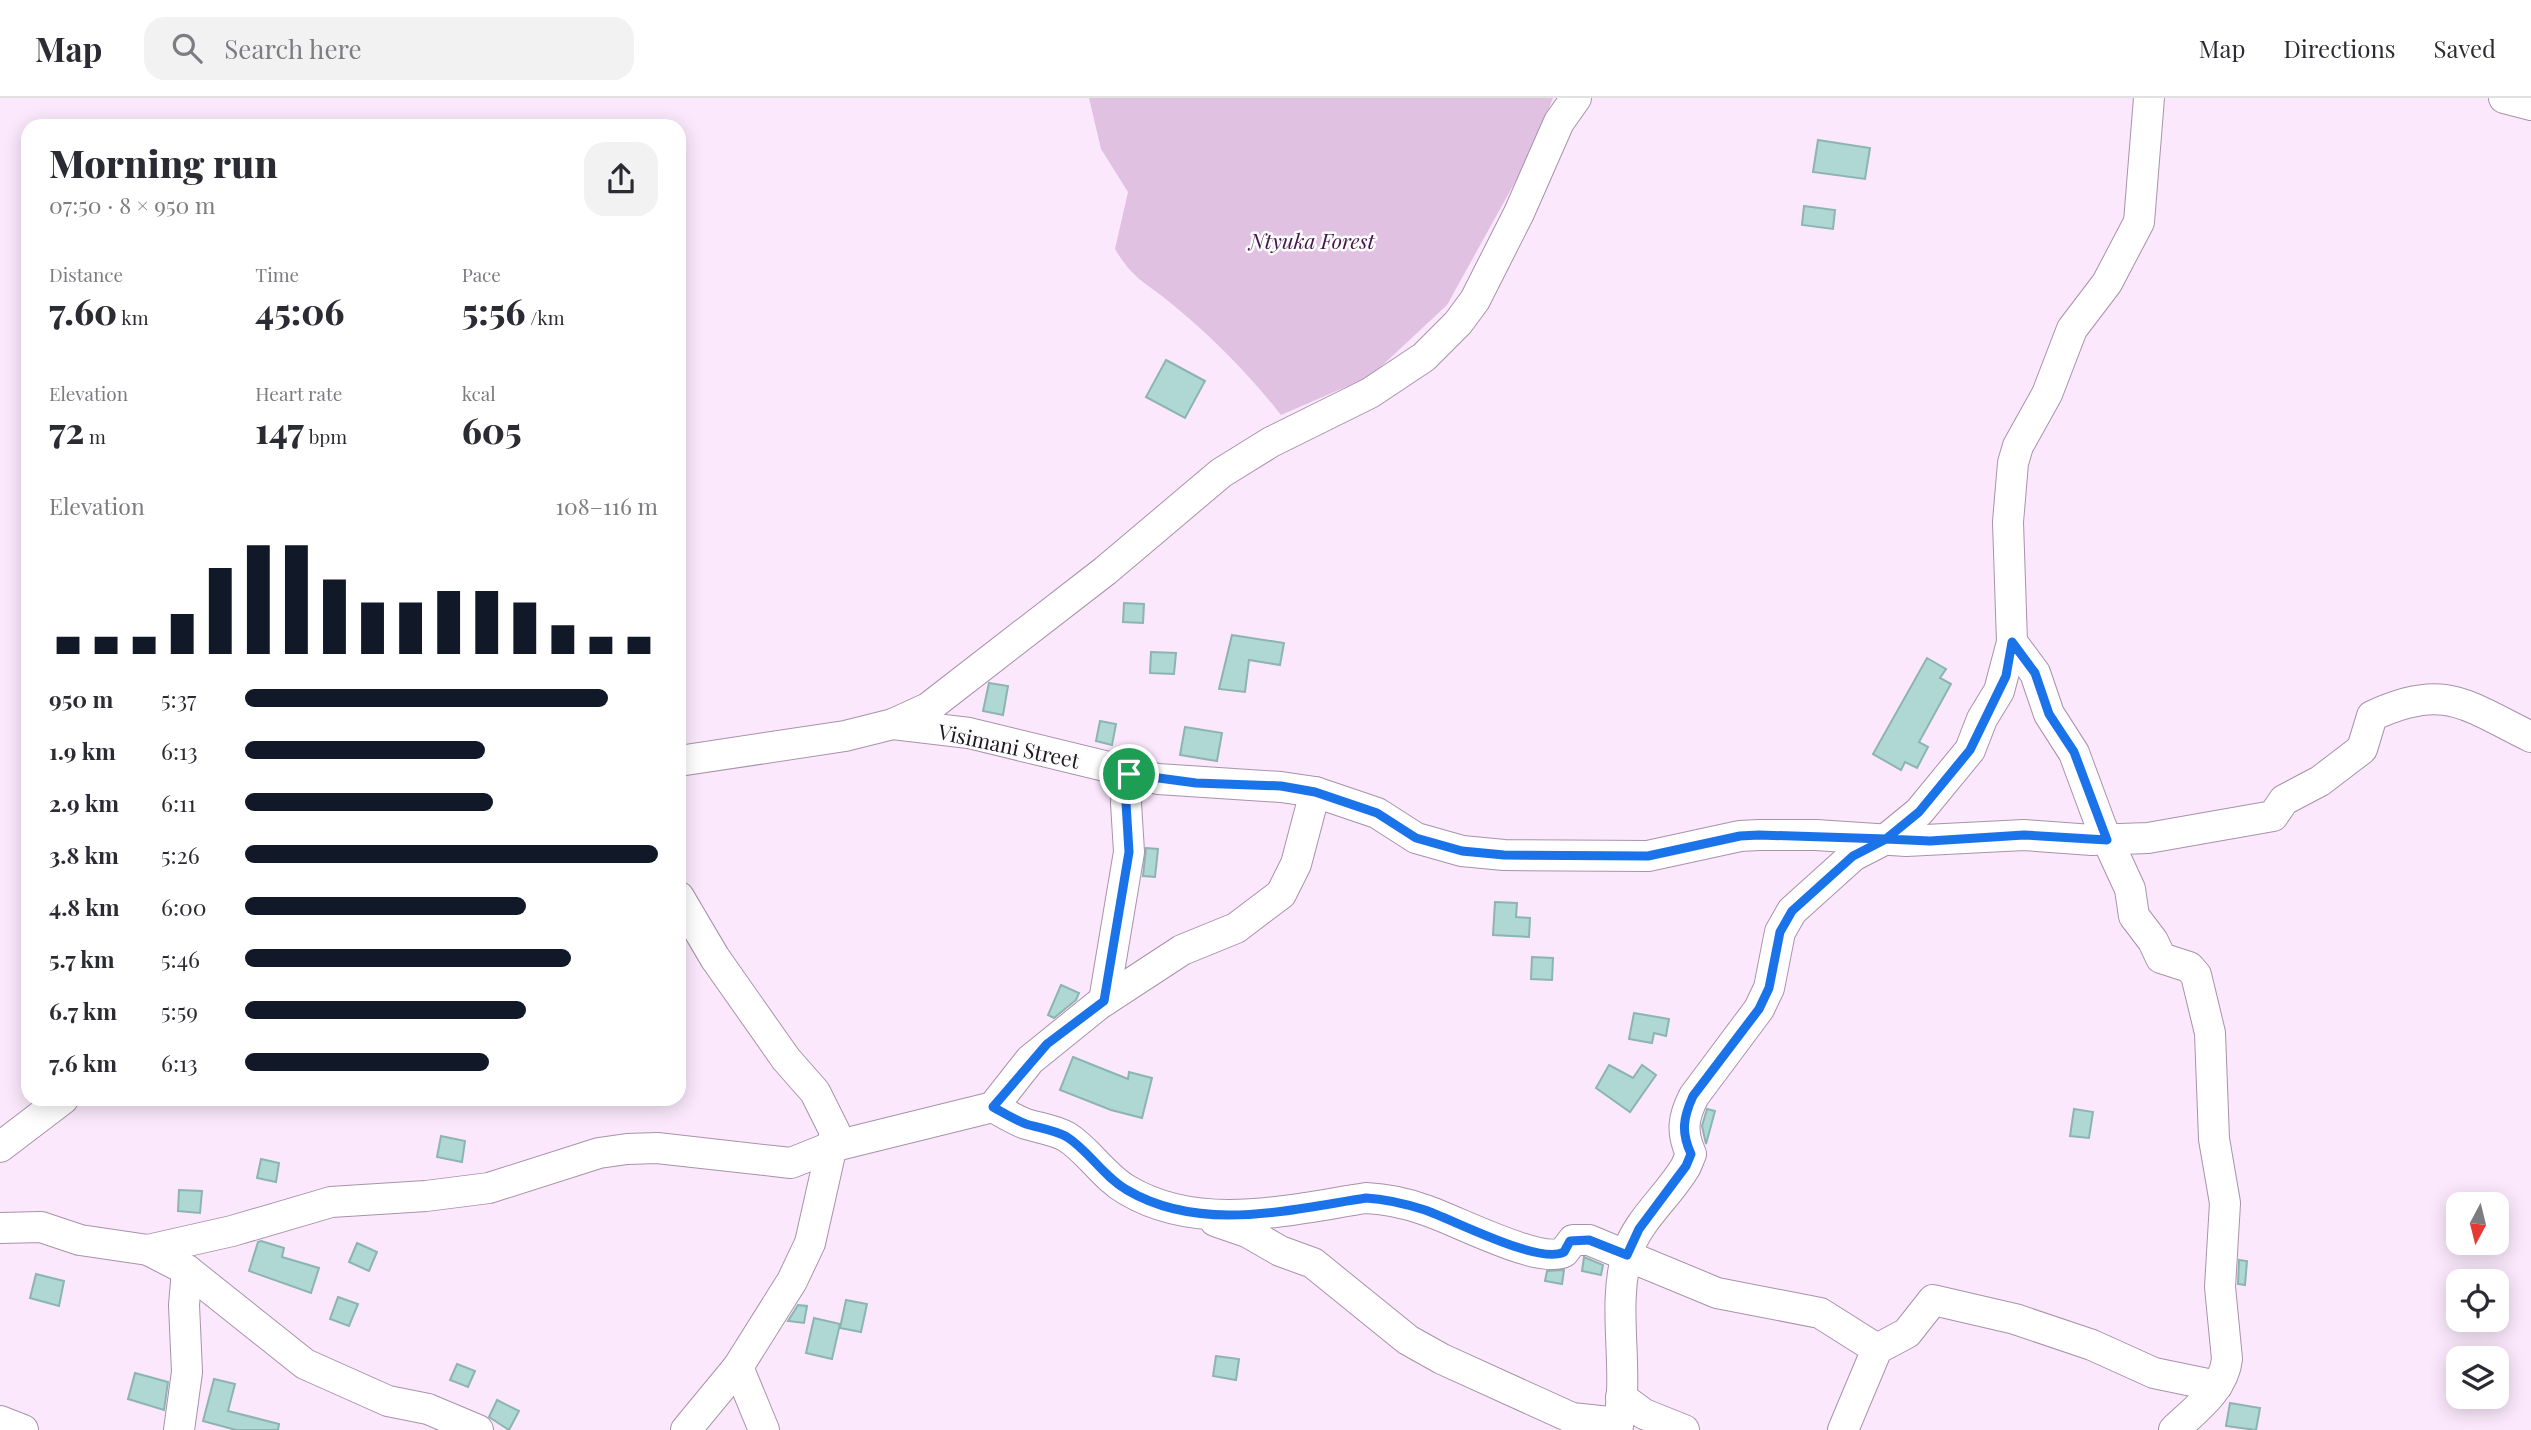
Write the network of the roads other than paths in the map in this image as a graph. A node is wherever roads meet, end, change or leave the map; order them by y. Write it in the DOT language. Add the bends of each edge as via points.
graph roads {
  1 [pos="1576,98"];
  2 [pos="2149,98"];
  3 [pos="2504,98"];
  4 [pos="2531,105"];
  5 [pos="2012,642"];
  6 [pos="893,724"];
  7 [pos="2531,737"];
  8 [pos="686,760"];
  9 [pos="1129,774"];
  10 [pos="1315,792"];
  11 [pos="1886,839"];
  12 [pos="2107,840"];
  13 [pos="686,909"];
  14 [pos="1104,1001"];
  15 [pos="54,1106"];
  16 [pos="993,1107"];
  17 [pos="0,1147"];
  18 [pos="831,1147"];
  19 [pos="1201,1215"];
  20 [pos="0,1228"];
  21 [pos="148,1250"];
  22 [pos="1627,1255"];
  23 [pos="187,1270"];
  24 [pos="1877,1349"];
  25 [pos="738,1367"];
  26 [pos="2217,1387"];
  27 [pos="1619,1417"];
  28 [pos="0,1421"];
  29 [pos="23,1430"];
  30 [pos="178,1430"];
  31 [pos="478,1430"];
  32 [pos="686,1430"];
  33 [pos="764,1430"];
  34 [pos="1684,1430"];
  35 [pos="1843,1430"];
  36 [pos="2174,1430"];
  1 -- 6 [label="street" via="1559,122 1475,300 1424,357 1370,393 1271,442 1222,473 928,708"];
  2 -- 5 [label="street" via="2139,222 2108,283 2072,329 2013,463 2008,522"];
  3 -- 4 [label="street"];
  5 -- 11 [label="street" via="2006,676 1970,750 1919,812"];
  5 -- 12 [label="street" via="2035,673 2049,714 2074,752"];
  6 -- 8 [label="street" via="845,737"];
  6 -- 9 [label="street, Visimani Street" via="970,733"];
  7 -- 12 [label="street, Visimani Street" via="2467,706 2418,698 2372,716 2362,749 2284,800 2276,814 2157,837"];
  9 -- 10 [label="street, Visimani Street"];
  9 -- 14 [label="street" via="1129,852"];
  10 -- 11 [label="street, Visimani Street" via="1377,813 1416,838 1462,851 1504,855 1648,856 1759,835"];
  10 -- 14 [label="street" via="1296,864 1281,894 1236,928 1182,950"];
  11 -- 12 [label="street, Visimani Street" via="2024,835"];
  11 -- 22 [label="street" via="1853,856 1792,911 1780,932 1769,988 1759,1009 1686,1111 1683,1135 1691,1154 1686,1166 1639,1229"];
  12 -- 26 [label="street" via="2130,889 2134,916 2159,955 2189,967 2200,983 2210,1032 2214,1139 2225,1214 2220,1287 2227,1359"];
  13 -- 18 [label="street" via="786,1059 816,1092 835,1132"];
  14 -- 16 [label="street" via="1047,1044"];
  15 -- 17 [label="street"];
  16 -- 18 [label="street"];
  16 -- 19 [label="street" via="1023,1123 1067,1137 1127,1190"];
  18 -- 21 [label="street" via="783,1164 657,1148 600,1153 488,1188 331,1202"];
  18 -- 25 [label="street" via="810,1243 792,1281"];
  19 -- 22 [label="street" via="1386,1199 1550,1256 1561,1254 1570,1241 1580,1239"];
  19 -- 27 [label="street" via="1313,1263 1408,1340 1442,1359 1572,1418"];
  20 -- 21 [label="street" via="41,1227 80,1240"];
  21 -- 23 [label="street"];
  22 -- 24 [label="street" via="1717,1293 1820,1313"];
  22 -- 27 [label="street" via="1619,1340"];
  23 -- 30 [label="street" via="187,1372"];
  23 -- 31 [label="street" via="305,1364 388,1401 428,1409"];
  24 -- 26 [label="street" via="1907,1333 1933,1300 2015,1319 2092,1345 2154,1373"];
  24 -- 35 [label="street"];
  25 -- 32 [label="street"];
  25 -- 33 [label="street"];
  26 -- 36 [label="street"];
  27 -- 34 [label="street" via="1644,1414"];
  28 -- 29 [label="street"];
}
